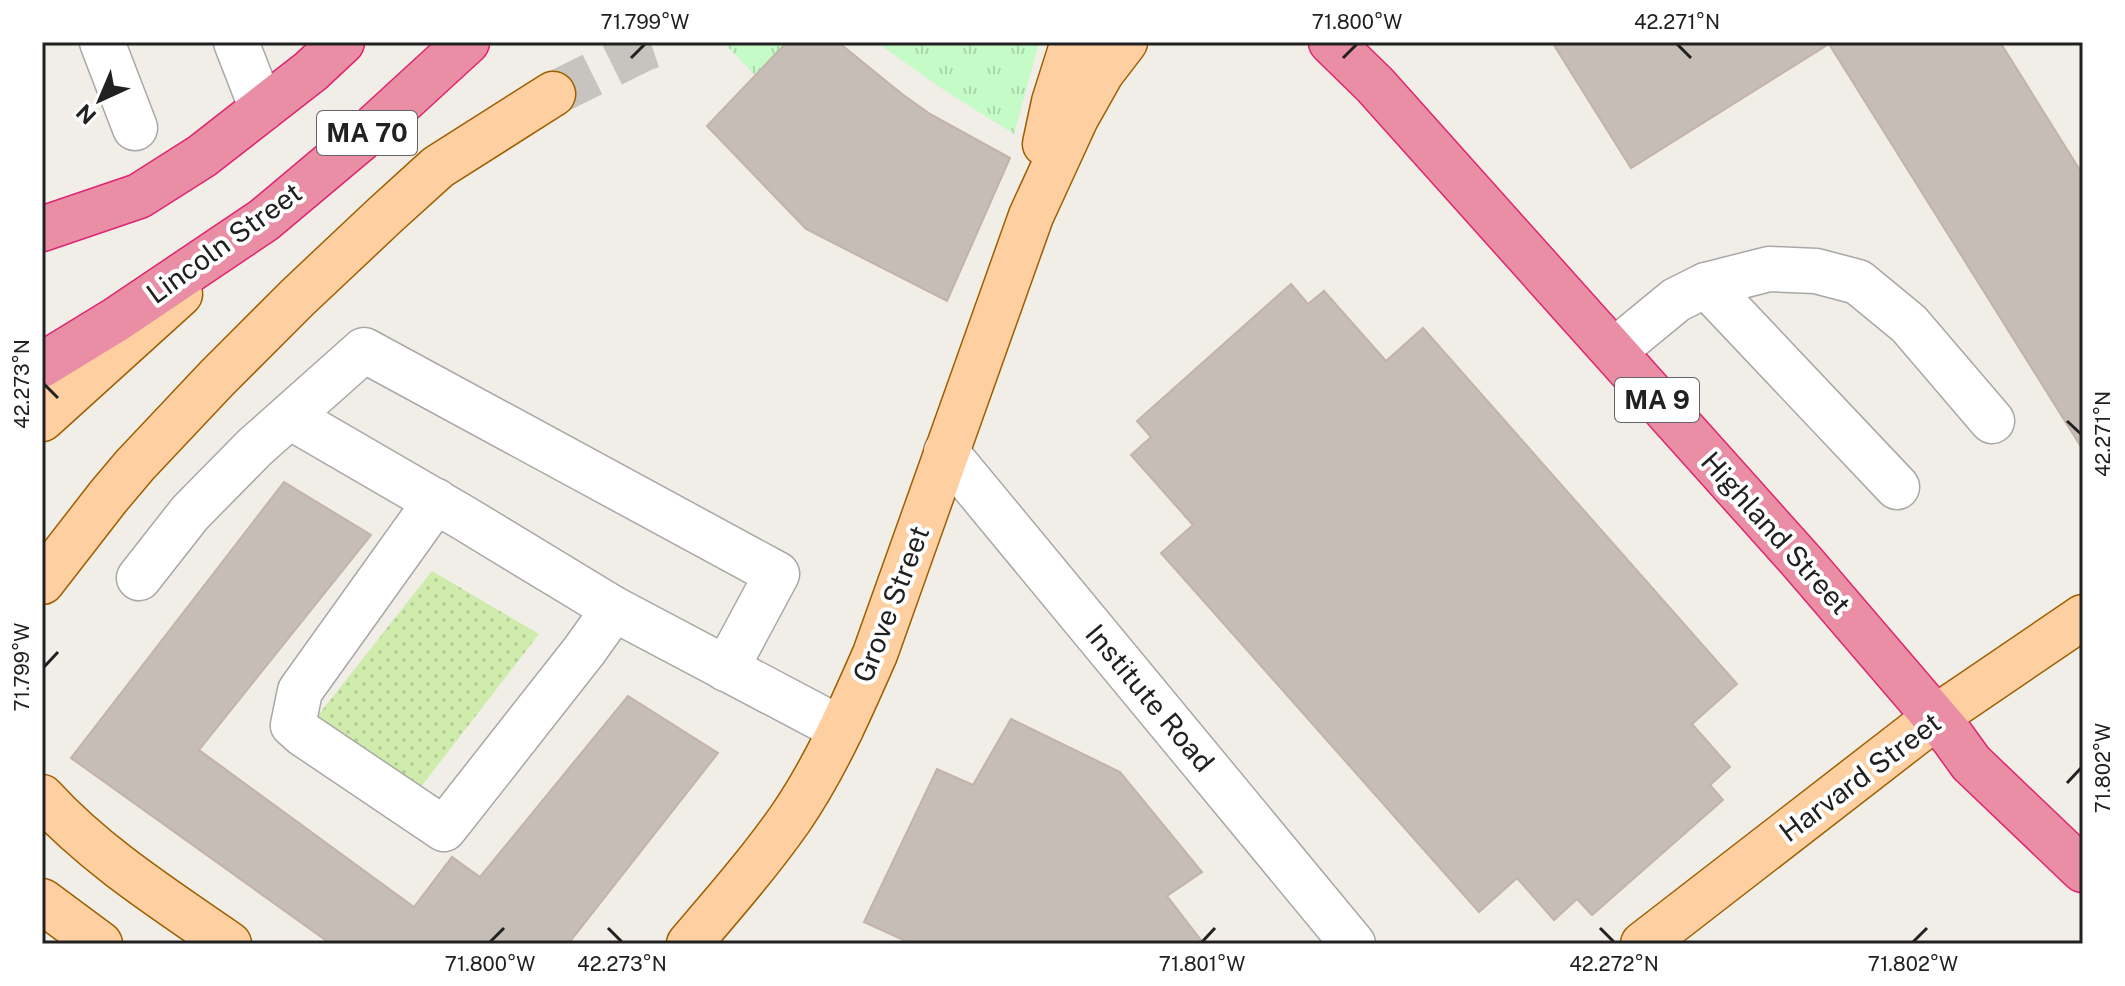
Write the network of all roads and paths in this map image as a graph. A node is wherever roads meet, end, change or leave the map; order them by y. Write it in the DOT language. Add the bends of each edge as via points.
graph roads {
  1 [pos="102,42"];
  2 [pos="236,42"];
  3 [pos="342,42"];
  4 [pos="467,42"];
  5 [pos="1073,42"];
  6 [pos="1125,42"];
  7 [pos="1331,42"];
  8 [pos="1343,42"];
  9 [pos="1363,42"];
  10 [pos="1375,85"];
  11 [pos="553,94"];
  12 [pos="262,109"];
  13 [pos="135,128"];
  14 [pos="139,196"];
  15 [pos="264,220"];
  16 [pos="1027,228"];
  17 [pos="42,229"];
  18 [pos="42,248"];
  19 [pos="1706,285"];
  20 [pos="1614,351"];
  21 [pos="42,365"];
  22 [pos="290,417"];
  23 [pos="42,419"];
  24 [pos="1992,421"];
  25 [pos="946,452"];
  26 [pos="1897,487"];
  27 [pos="436,501"];
  28 [pos="139,578"];
  29 [pos="42,582"];
  30 [pos="614,609"];
  31 [pos="2083,617"];
  32 [pos="726,669"];
  33 [pos="1936,717"];
  34 [pos="841,729"];
  35 [pos="42,797"];
  36 [pos="2083,870"];
  37 [pos="44,904"];
  38 [pos="695,942"];
  39 [pos="100,944"];
  40 [pos="229,944"];
  41 [pos="1353,944"];
  42 [pos="1643,944"];
  1 -- 13 [label="street"];
  2 -- 12 [label="street"];
  3 -- 12 [label="highway, MA 70"];
  4 -- 15 [label="highway, Lincoln Street / MA 70"];
  5 -- 16 [label="main road, Grove Street" via="1054,102"];
  6 -- 16 [label="main road, Grove Street" via="1076,118"];
  7 -- 10 [label="highway, Highland Street / MA 9"];
  8 -- 10 [label="highway, Highland Street / MA 9"];
  9 -- 10 [label="main road"];
  10 -- 20 [label="highway, Highland Street / MA 9"];
  11 -- 29 [label="main road" via="438,167 308,287 135,465"];
  12 -- 14 [label="highway, MA 70"];
  14 -- 17 [label="highway, MA 70"];
  14 -- 18 [label="main road"];
  15 -- 21 [label="highway, Lincoln Street / MA 70"];
  15 -- 23 [label="main road"];
  16 -- 25 [label="main road, Grove Street"];
  19 -- 20 [label="street" via="1676,300"];
  19 -- 24 [label="street" via="1769,269 1816,271 1858,282 1909,324"];
  19 -- 26 [label="street"];
  20 -- 33 [label="highway, Highland Street / MA 9"];
  22 -- 27 [label="street"];
  22 -- 28 [label="street" via="190,513"];
  22 -- 32 [label="street" via="364,350 777,574"];
  25 -- 34 [label="main road, Grove Street" via="875,654"];
  25 -- 41 [label="street, Institute Road"];
  27 -- 30 [label="street"];
  27 -- 30 [label="street" via="300,691 293,725 444,829"];
  30 -- 32 [label="street"];
  31 -- 33 [label="main road, Harvard Street"];
  32 -- 34 [label="street"];
  33 -- 36 [label="highway, Highland Street / MA 9" via="1971,763"];
  33 -- 42 [label="main road, Harvard Street"];
  34 -- 38 [label="main road, Grove Street" via="790,819"];
  35 -- 40 [label="main road" via="124,871"];
  37 -- 39 [label="main road"];
}
